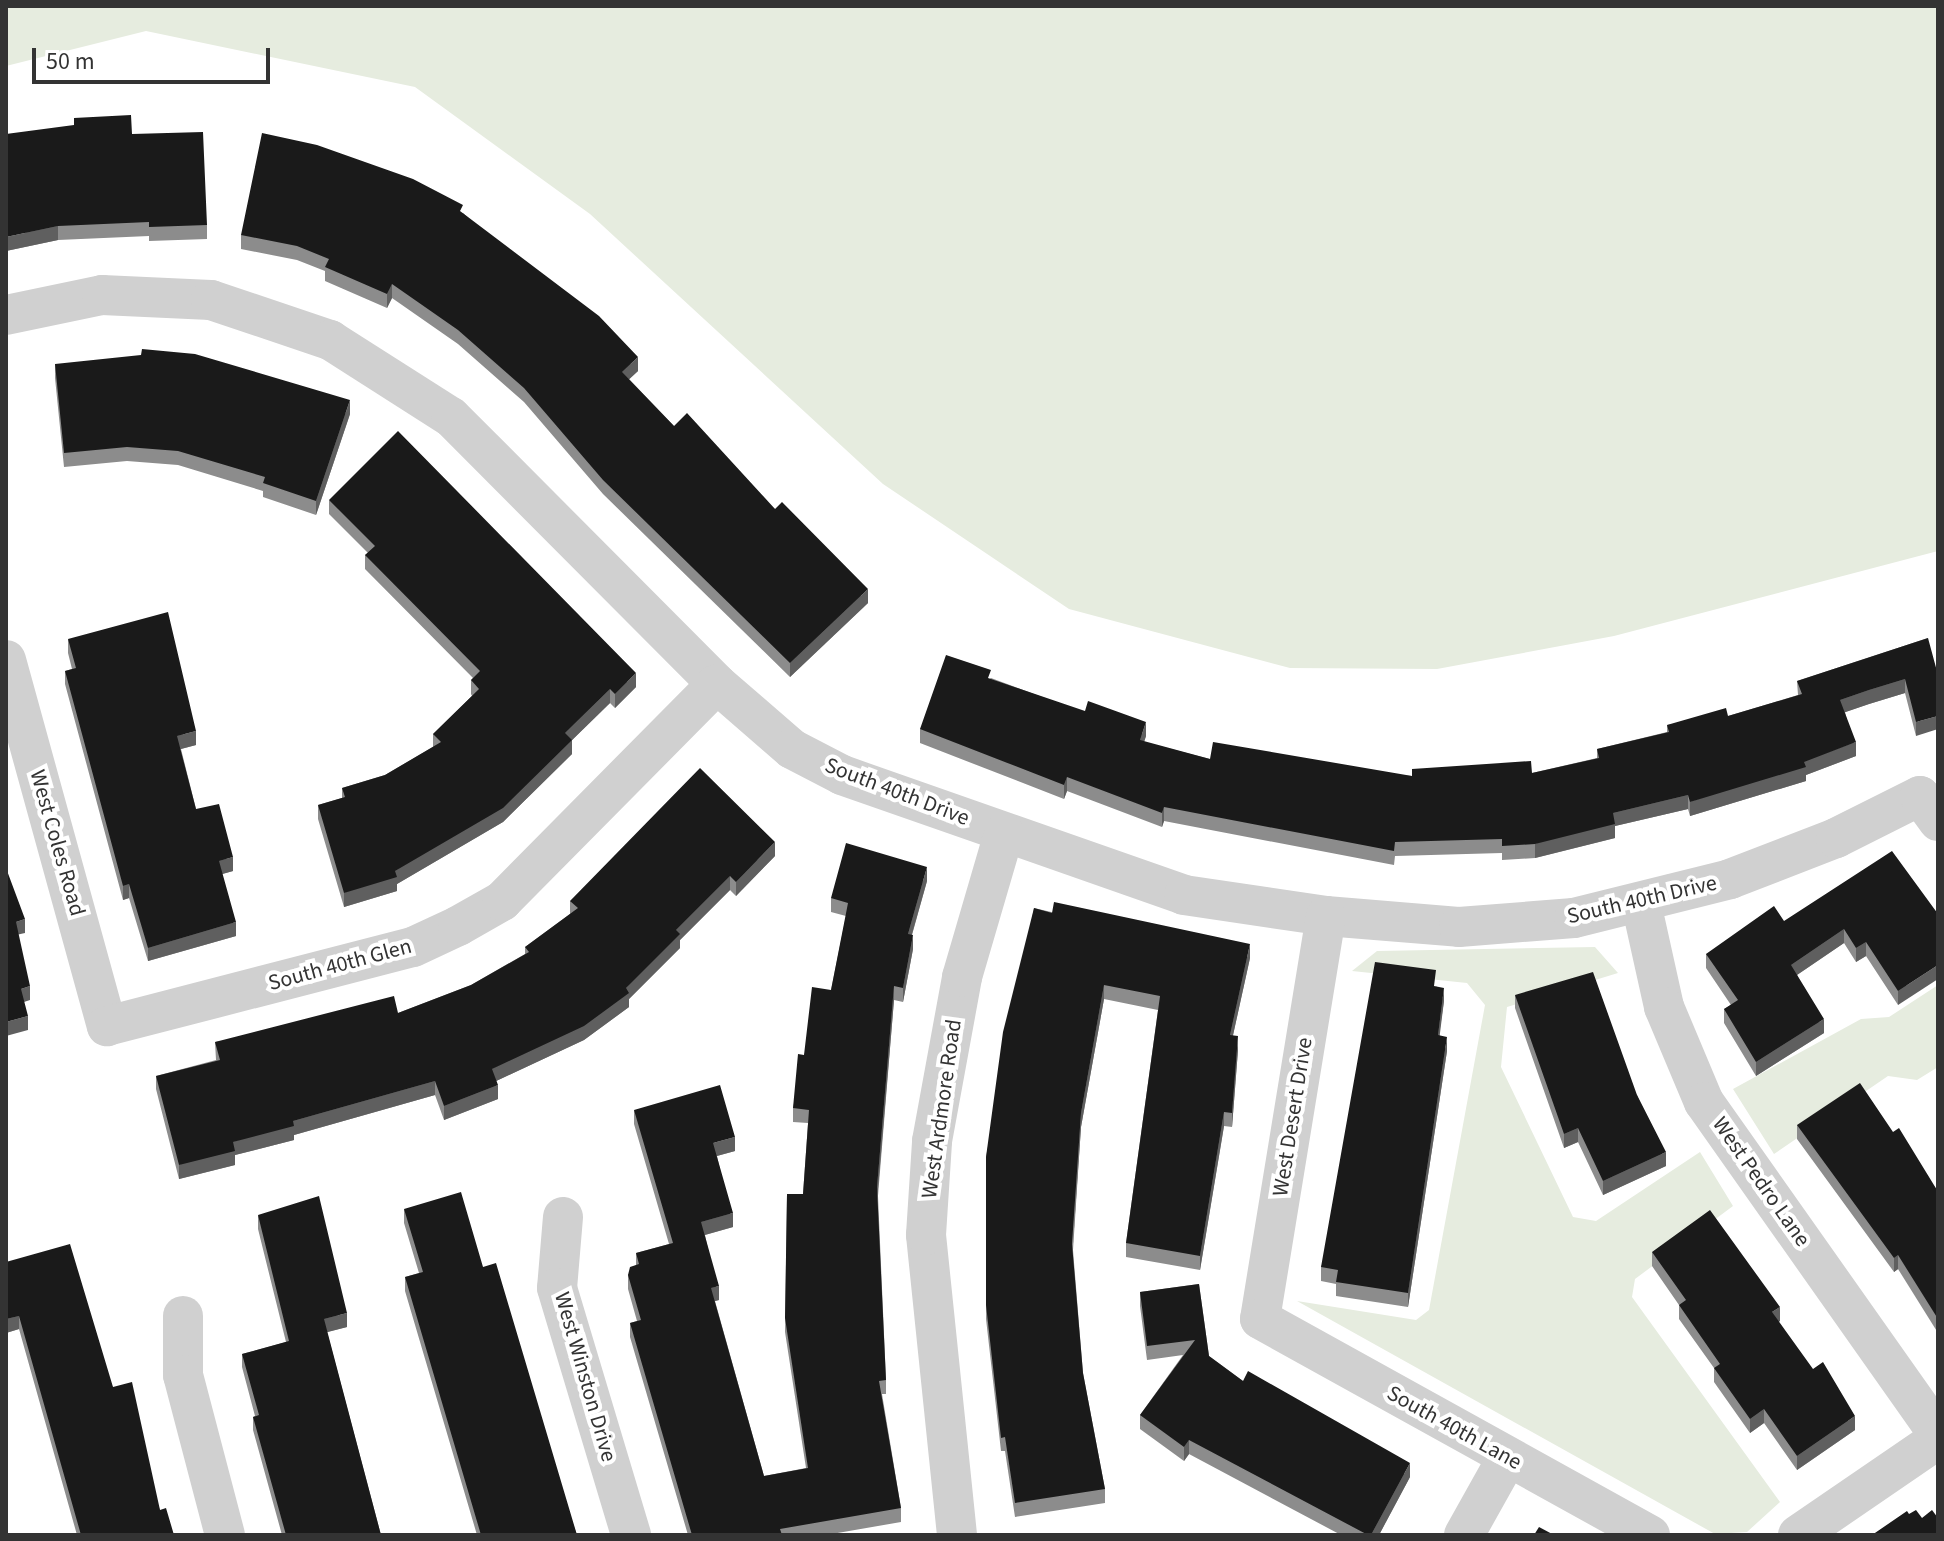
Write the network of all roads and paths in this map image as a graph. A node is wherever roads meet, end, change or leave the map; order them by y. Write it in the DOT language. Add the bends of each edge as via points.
graph roads {
  1 [pos="6,315"];
  2 [pos="6,660"];
  3 [pos="717,684"];
  4 [pos="1929,809"];
  5 [pos="1004,833"];
  6 [pos="1641,903"];
  7 [pos="1326,916"];
  8 [pos="107,1026"];
  9 [pos="563,1217"];
  10 [pos="183,1316"];
  11 [pos="1260,1319"];
  12 [pos="1938,1437"];
  13 [pos="1507,1458"];
  14 [pos="225,1535"];
  15 [pos="631,1535"];
  16 [pos="957,1535"];
  17 [pos="1464,1535"];
  18 [pos="1650,1535"];
  19 [pos="1798,1535"];
  1 -- 3 [label="street, South 40th Drive" via="102,295 211,300 330,340 451,417"];
  2 -- 8 [label="street, West Coles Road"];
  3 -- 5 [label="street, South 40th Drive" via="792,749 842,775"];
  3 -- 8 [label="street, South 40th Glen" via="502,901 458,926 413,947"];
  4 -- 6 [label="street, South 40th Drive" via="1730,879"];
  5 -- 7 [label="street, South 40th Drive" via="1184,895"];
  5 -- 16 [label="street, West Ardmore Road" via="962,977 932,1141 926,1235"];
  6 -- 7 [label="street, South 40th Drive" via="1574,918 1459,927"];
  6 -- 12 [label="street, West Pedro Lane" via="1664,1007 1704,1102"];
  7 -- 11 [label="street, West Desert Drive"];
  9 -- 15 [label="street, West Winston Drive" via="557,1288"];
  10 -- 14 [label="street" via="183,1375"];
  11 -- 13 [label="street, South 40th Lane"];
  12 -- 19 [label="street"];
  13 -- 17 [label="street"];
  13 -- 18 [label="street, South 40th Lane"];
}
